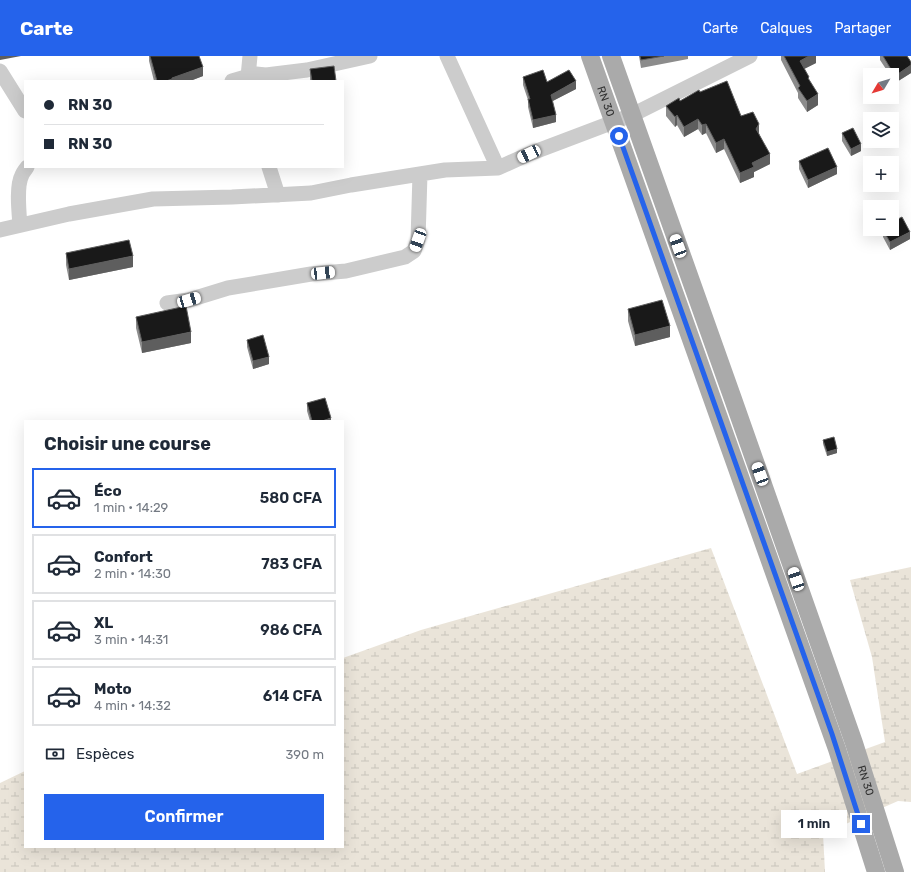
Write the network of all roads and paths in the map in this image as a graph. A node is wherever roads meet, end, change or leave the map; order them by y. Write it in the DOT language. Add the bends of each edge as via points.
graph roads {
  1 [pos="250,56"];
  2 [pos="370,56"];
  3 [pos="447,56"];
  4 [pos="590,56"];
  5 [pos="610,56"];
  6 [pos="750,56"];
  7 [pos="0,71"];
  8 [pos="248,79"];
  9 [pos="24,109"];
  10 [pos="632,115"];
  11 [pos="614,122"];
  12 [pos="27,168"];
  13 [pos="269,168"];
  14 [pos="498,168"];
  15 [pos="420,174"];
  16 [pos="278,195"];
  17 [pos="20,225"];
  18 [pos="0,230"];
  19 [pos="167,303"];
  20 [pos="845,746"];
  21 [pos="870,821"];
  22 [pos="876,872"];
  23 [pos="895,872"];
  1 -- 8 [label="street"];
  2 -- 8 [label="street" via="307,70 256,74"];
  3 -- 14 [label="street"];
  4 -- 11 [label="main road, RN 30 / RN 30"];
  5 -- 10 [label="main road, RN 30"];
  6 -- 10 [label="street"];
  7 -- 9 [label="street"];
  10 -- 11 [label="street"];
  10 -- 20 [label="main road, RN 30" via="734,399"];
  11 -- 14 [label="street"];
  11 -- 20 [label="main road, RN 30 / RN 30"];
  12 -- 17 [label="street" via="21,176 18,199"];
  13 -- 16 [label="street"];
  14 -- 15 [label="street" via="445,170"];
  15 -- 16 [label="street" via="311,193"];
  15 -- 19 [label="street" via="418,240 414,251 405,257 346,271 311,274 228,288 189,300"];
  16 -- 17 [label="street" via="153,199"];
  17 -- 18 [label="street"];
  20 -- 21 [label="main road, RN 30 / RN 30"];
  21 -- 22 [label="main road, RN 30 / RN 30"];
  21 -- 23 [label="main road, RN 30"];
}
